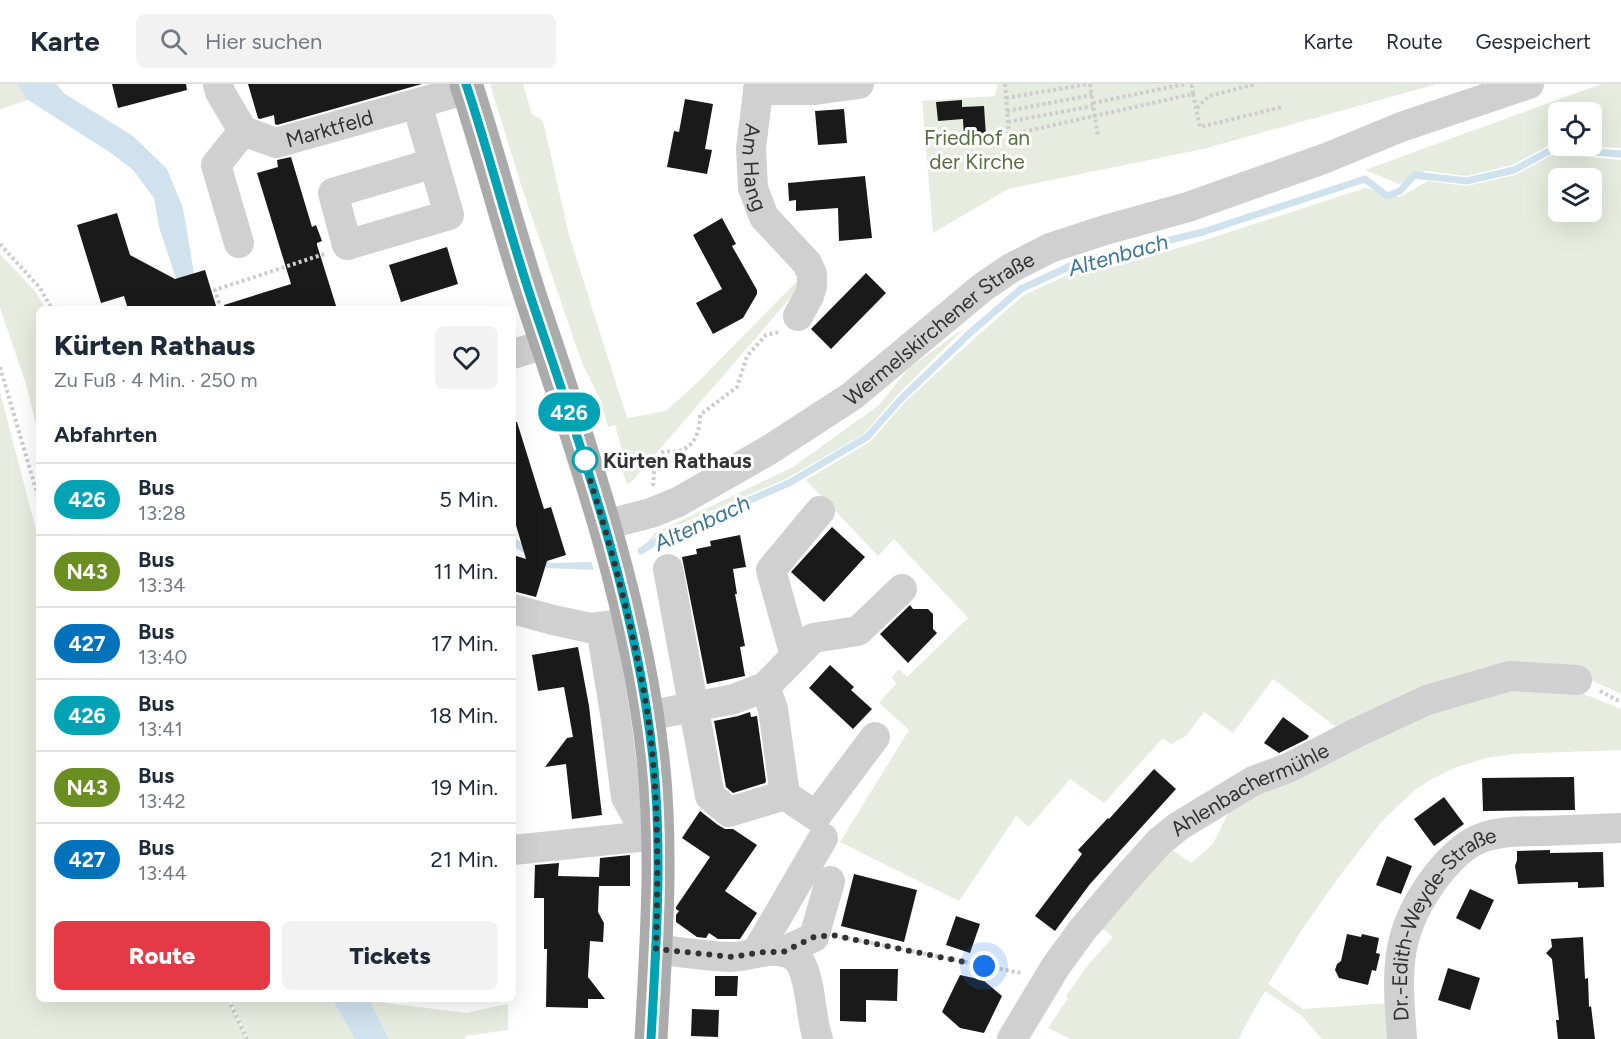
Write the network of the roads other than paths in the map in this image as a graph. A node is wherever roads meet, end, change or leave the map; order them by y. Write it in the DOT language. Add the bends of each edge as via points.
graph roads {
  1 [pos="218,84"];
  2 [pos="859,84"];
  3 [pos="1529,84"];
  4 [pos="467,86"];
  5 [pos="759,87"];
  6 [pos="417,104"];
  7 [pos="243,131"];
  8 [pos="434,163"];
  9 [pos="239,243"];
  10 [pos="798,316"];
  11 [pos="546,344"];
  12 [pos="516,353"];
  13 [pos="820,511"];
  14 [pos="604,525"];
  15 [pos="668,569"];
  16 [pos="902,589"];
  17 [pos="516,610"];
  18 [pos="615,625"];
  19 [pos="795,656"];
  20 [pos="1577,680"];
  21 [pos="765,687"];
  22 [pos="693,707"];
  23 [pos="647,716"];
  24 [pos="875,737"];
  25 [pos="785,795"];
  26 [pos="1621,828"];
  27 [pos="652,835"];
  28 [pos="823,838"];
  29 [pos="516,850"];
  30 [pos="830,881"];
  31 [pos="656,949"];
  32 [pos="770,952"];
  33 [pos="651,1039"];
  34 [pos="818,1039"];
  35 [pos="1012,1039"];
  36 [pos="1402,1039"];
  1 -- 7 [label="street"];
  2 -- 5 [label="street" via="815,90"];
  3 -- 14 [label="street, Wermelskirchener Straße" via="1188,207 1050,248 983,287 852,396 727,476 651,513"];
  4 -- 6 [label="street, Marktfeld"];
  4 -- 11 [label="main road"];
  5 -- 10 [label="street, Am Hang" via="752,148 753,188 764,217 807,263 812,274 809,296"];
  6 -- 7 [label="street, Marktfeld" via="276,143"];
  6 -- 8 [label="street"];
  7 -- 9 [label="street" via="216,165"];
  11 -- 12 [label="street"];
  11 -- 14 [label="main road"];
  13 -- 19 [label="street" via="771,570"];
  14 -- 18 [label="main road"];
  15 -- 22 [label="street"];
  16 -- 19 [label="street" via="858,632 813,638"];
  17 -- 18 [label="street" via="590,628"];
  18 -- 23 [label="main road"];
  18 -- 27 [label="street" via="616,720 626,797"];
  19 -- 21 [label="street"];
  20 -- 35 [label="street, Ahlenbachermühle" via="1510,676 1427,700 1253,781 1179,826 1124,880 1083,929"];
  21 -- 22 [label="street" via="734,699"];
  21 -- 25 [label="street" via="773,709"];
  22 -- 23 [label="street"];
  22 -- 25 [label="street" via="710,796 729,812"];
  23 -- 27 [label="main road" via="653,759"];
  24 -- 25 [label="street" via="816,816"];
  26 -- 36 [label="street, Dr.-Edith-Weyde-Straße" via="1507,832 1483,837 1453,856 1417,906 1401,947 1398,984"];
  27 -- 29 [label="street"];
  27 -- 31 [label="main road"];
  28 -- 32 [label="street"];
  30 -- 32 [label="street" via="814,937"];
  31 -- 32 [label="street" via="732,957"];
  31 -- 33 [label="main road"];
  32 -- 34 [label="street" via="794,956 802,964"];
}
